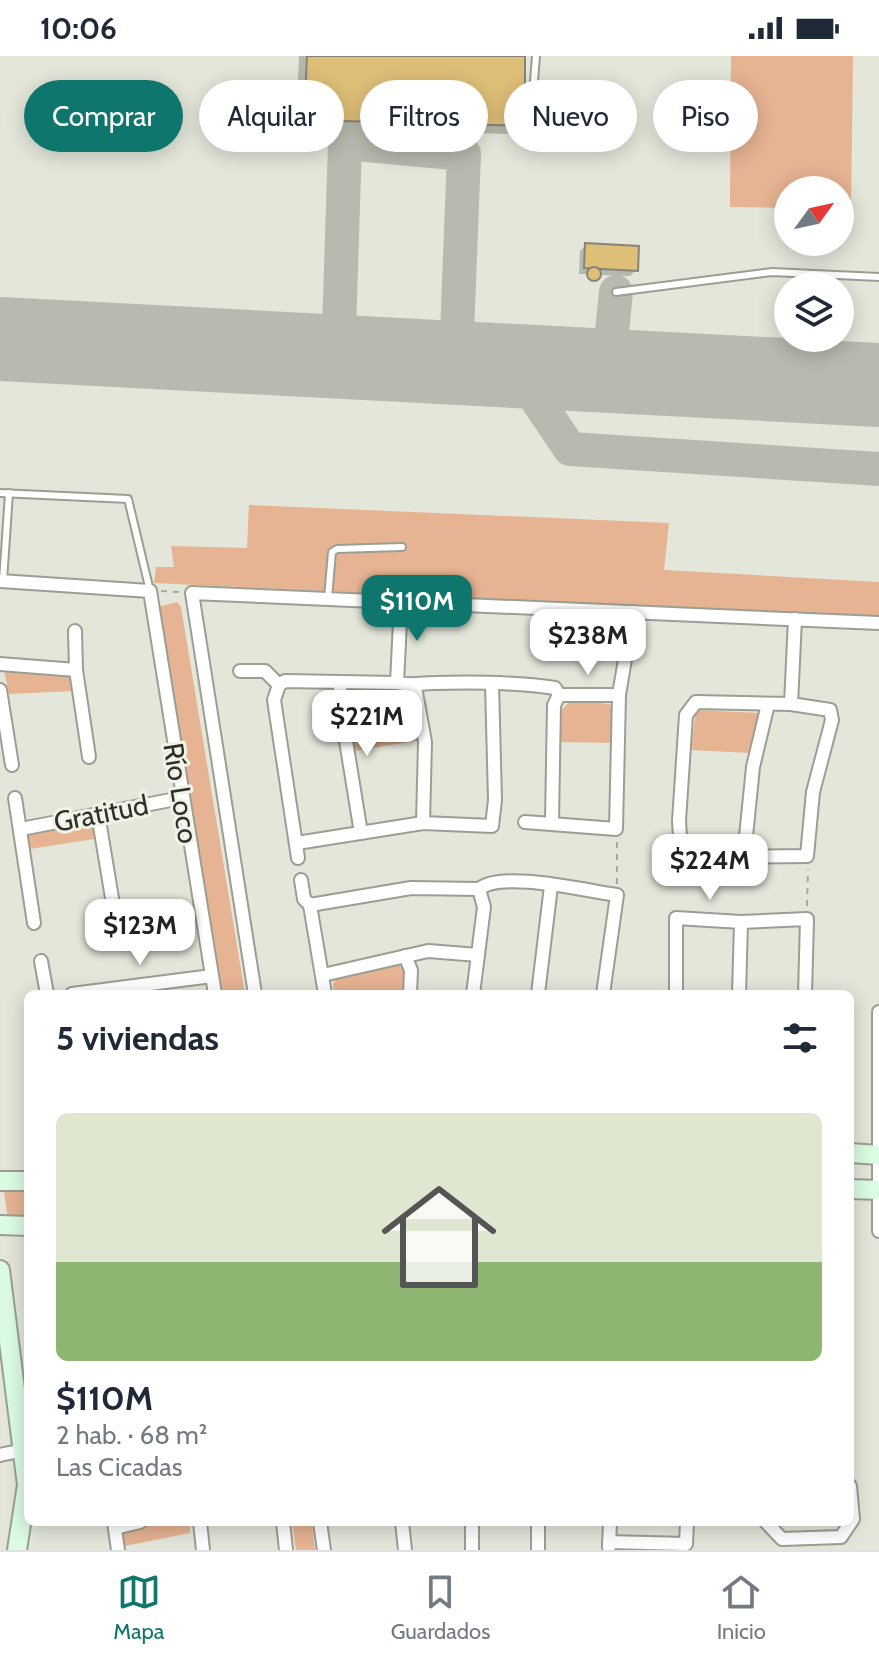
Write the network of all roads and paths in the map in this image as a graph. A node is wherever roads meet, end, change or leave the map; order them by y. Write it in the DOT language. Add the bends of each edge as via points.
graph roads {
  1 [pos="536,56"];
  2 [pos="534,80"];
  3 [pos="879,277"];
  4 [pos="616,292"];
  5 [pos="0,493"];
  6 [pos="9,493"];
  7 [pos="402,547"];
  8 [pos="2,581"];
  9 [pos="150,591"];
  10 [pos="192,593"];
  11 [pos="328,598"];
  12 [pos="401,601"];
  13 [pos="633,612"];
  14 [pos="795,619"];
  15 [pos="879,623"];
  16 [pos="75,631"];
  17 [pos="0,664"];
  18 [pos="76,670"];
  19 [pos="240,671"];
  20 [pos="341,682"];
  21 [pos="397,683"];
  22 [pos="492,684"];
  23 [pos="279,685"];
  24 [pos="415,687"];
  25 [pos="0,690"];
  26 [pos="559,695"];
  27 [pos="619,695"];
  28 [pos="768,704"];
  29 [pos="791,704"];
  30 [pos="89,757"];
  31 [pos="12,765"];
  32 [pos="15,798"];
  33 [pos="181,798"];
  34 [pos="98,814"];
  35 [pos="525,822"];
  36 [pos="552,822"];
  37 [pos="423,823"];
  38 [pos="21,829"];
  39 [pos="616,829"];
  40 [pos="361,833"];
  41 [pos="297,843"];
  42 [pos="744,856"];
  43 [pos="807,856"];
  44 [pos="298,858"];
  45 [pos="301,880"];
  46 [pos="551,886"];
  47 [pos="479,889"];
  48 [pos="617,895"];
  49 [pos="310,905"];
  50 [pos="807,919"];
  51 [pos="741,922"];
  52 [pos="34,923"];
  53 [pos="118,934"];
  54 [pos="478,955"];
  55 [pos="405,956"];
  56 [pos="41,961"];
  57 [pos="323,975"];
  58 [pos="212,976"];
  59 [pos="46,990"];
  60 [pos="132,990"];
  61 [pos="214,990"];
  62 [pos="254,990"];
  63 [pos="325,990"];
  64 [pos="410,990"];
  65 [pos="474,990"];
  66 [pos="538,990"];
  67 [pos="604,990"];
  68 [pos="676,990"];
  69 [pos="739,990"];
  70 [pos="805,990"];
  71 [pos="879,1012"];
  72 [pos="854,1153"];
  73 [pos="878,1155"];
  74 [pos="0,1181"];
  75 [pos="24,1181"];
  76 [pos="854,1189"];
  77 [pos="878,1190"];
  78 [pos="0,1225"];
  79 [pos="24,1226"];
  80 [pos="879,1231"];
  81 [pos="0,1270"];
  82 [pos="24,1450"];
  83 [pos="0,1455"];
  84 [pos="24,1518"];
  85 [pos="114,1526"];
  86 [pos="200,1526"];
  87 [pos="283,1526"];
  88 [pos="321,1526"];
  89 [pos="402,1526"];
  90 [pos="472,1526"];
  91 [pos="538,1526"];
  92 [pos="610,1526"];
  93 [pos="687,1526"];
  94 [pos="770,1526"];
  95 [pos="848,1526"];
  96 [pos="608,1546"];
  97 [pos="19,1549"];
  98 [pos="118,1550"];
  99 [pos="203,1550"];
  100 [pos="286,1550"];
  101 [pos="324,1550"];
  102 [pos="405,1550"];
  103 [pos="472,1550"];
  104 [pos="538,1550"];
  1 -- 2 [label="lane"];
  3 -- 4 [label="lane" via="772,272"];
  5 -- 6 [label="lane"];
  6 -- 8 [label="lane"];
  6 -- 9 [label="lane" via="128,499"];
  7 -- 11 [label="lane" via="332,552"];
  8 -- 9 [label="street"];
  9 -- 10 [label="path"];
  9 -- 33 [label="street, Río Loco"];
  10 -- 11 [label="street"];
  10 -- 62 [label="street, Río Loco"];
  11 -- 12 [label="street"];
  12 -- 13 [label="street"];
  12 -- 21 [label="street"];
  13 -- 14 [label="street"];
  13 -- 27 [label="street"];
  14 -- 15 [label="street"];
  14 -- 29 [label="street"];
  16 -- 18 [label="street"];
  17 -- 18 [label="street"];
  18 -- 30 [label="street"];
  19 -- 23 [label="street" via="265,671"];
  20 -- 21 [label="street"];
  20 -- 23 [label="street"];
  20 -- 40 [label="street" via="339,698"];
  21 -- 24 [label="street"];
  22 -- 24 [label="street"];
  22 -- 26 [label="street" via="555,688"];
  22 -- 37 [label="street" via="492,826"];
  23 -- 41 [label="street" via="274,700"];
  24 -- 37 [label="street" via="425,742"];
  25 -- 31 [label="street"];
  26 -- 27 [label="street"];
  26 -- 36 [label="street" via="554,705"];
  27 -- 39 [label="street"];
  28 -- 29 [label="street"];
  28 -- 42 [label="street" via="753,767"];
  28 -- 42 [label="street" via="696,702 686,715 680,850 695,857"];
  29 -- 43 [label="street" via="832,713 812,802"];
  32 -- 38 [label="street"];
  33 -- 34 [label="street, Gratitud"];
  33 -- 58 [label="street, Río Loco"];
  34 -- 38 [label="street, Gratitud"];
  34 -- 53 [label="street"];
  35 -- 36 [label="street"];
  36 -- 39 [label="street"];
  37 -- 40 [label="street"];
  38 -- 52 [label="street"];
  39 -- 48 [label="path"];
  40 -- 41 [label="street"];
  41 -- 44 [label="street"];
  42 -- 43 [label="street"];
  43 -- 50 [label="path"];
  45 -- 49 [label="street"];
  46 -- 47 [label="street" via="486,883"];
  46 -- 48 [label="street"];
  46 -- 66 [label="street"];
  47 -- 49 [label="street" via="411,888"];
  47 -- 54 [label="street" via="484,902"];
  48 -- 67 [label="street"];
  49 -- 57 [label="street"];
  50 -- 51 [label="street"];
  50 -- 70 [label="street"];
  51 -- 68 [label="street" via="676,918"];
  51 -- 69 [label="street"];
  54 -- 55 [label="street" via="428,951"];
  54 -- 65 [label="street"];
  55 -- 57 [label="street"];
  55 -- 64 [label="street"];
  56 -- 59 [label="street"];
  57 -- 63 [label="street"];
  58 -- 60 [label="street"];
  58 -- 61 [label="street, Río Loco"];
  71 -- 73 [label="street"];
  72 -- 73 [label="street"];
  73 -- 77 [label="street"];
  74 -- 75 [label="street"];
  76 -- 77 [label="street"];
  77 -- 80 [label="street"];
  78 -- 79 [label="street"];
  81 -- 82 [label="street"];
  82 -- 83 [label="street"];
  84 -- 97 [label="street"];
  85 -- 98 [label="street"];
  86 -- 99 [label="street"];
  87 -- 100 [label="street"];
  88 -- 101 [label="street"];
  89 -- 102 [label="street"];
  90 -- 103 [label="street"];
  91 -- 104 [label="street"];
  92 -- 96 [label="street"];
  93 -- 96 [label="street" via="686,1544"];
  94 -- 95 [label="street" via="782,1539 841,1537"];
}
